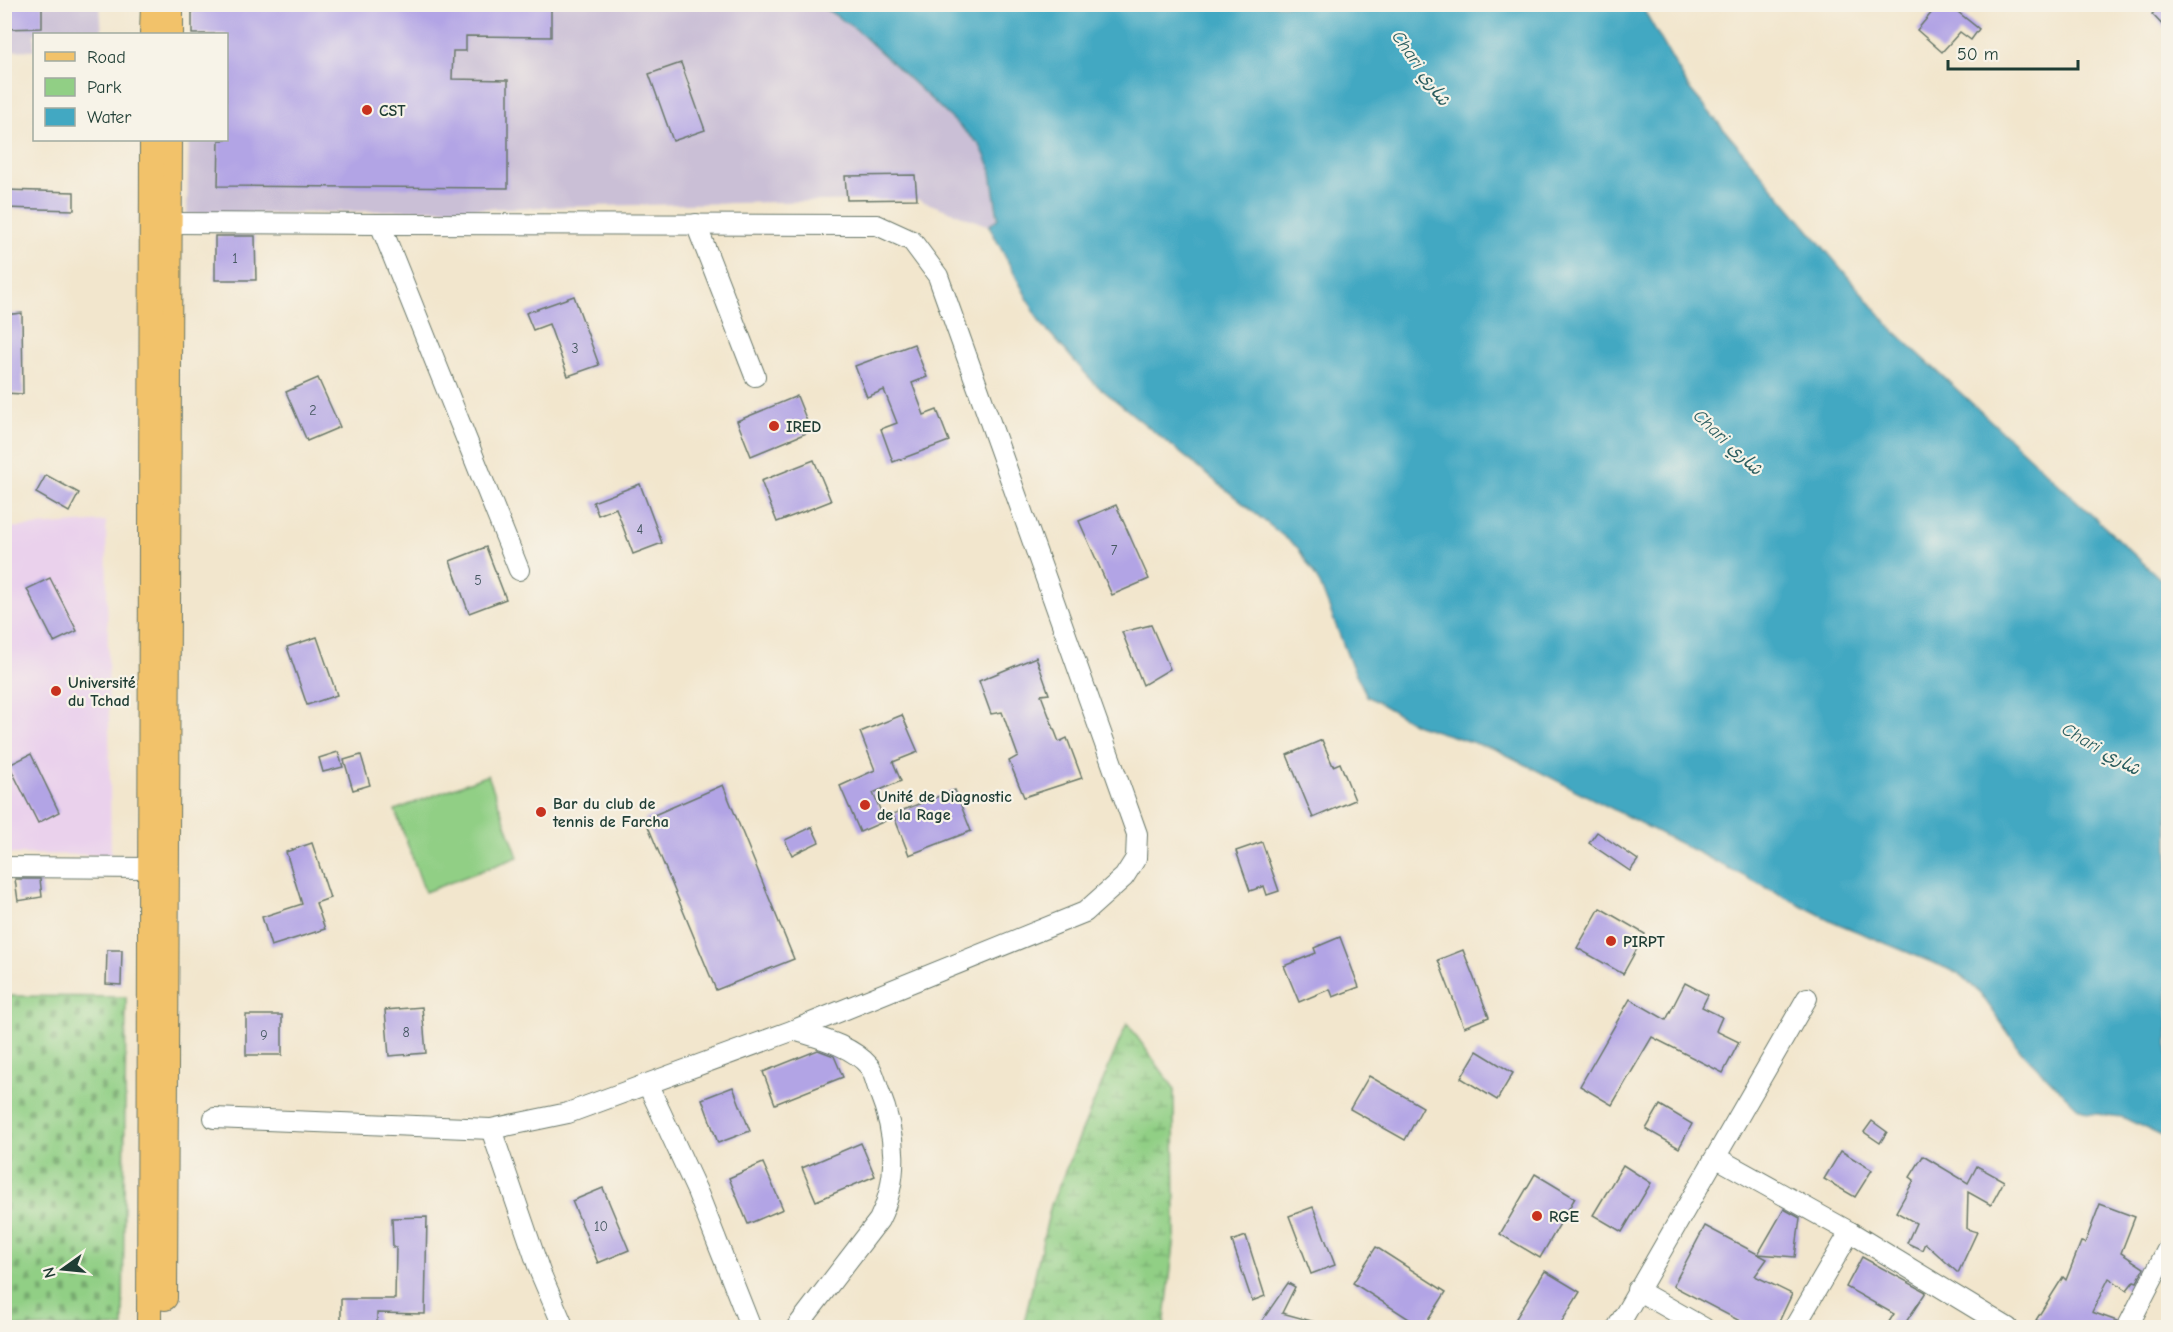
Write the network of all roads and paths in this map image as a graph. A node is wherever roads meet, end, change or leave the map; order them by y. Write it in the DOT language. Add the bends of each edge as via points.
graph roads {
  1 [pos="153,4"];
  2 [pos="171,4"];
  3 [pos="152,33"];
  4 [pos="171,33"];
  5 [pos="152,141"];
  6 [pos="170,141"];
  7 [pos="161,165"];
  8 [pos="170,223"];
  9 [pos="380,224"];
  10 [pos="696,224"];
  11 [pos="755,375"];
  12 [pos="519,570"];
  13 [pos="160,643"];
  14 [pos="4,867"];
  15 [pos="150,868"];
  16 [pos="1807,998"];
  17 [pos="795,1030"];
  18 [pos="648,1085"];
  19 [pos="214,1118"];
  20 [pos="491,1129"];
  21 [pos="1717,1158"];
  22 [pos="1850,1232"];
  23 [pos="2169,1248"];
  24 [pos="1638,1290"];
  25 [pos="149,1328"];
  26 [pos="165,1328"];
  27 [pos="564,1328"];
  28 [pos="751,1328"];
  29 [pos="796,1328"];
  30 [pos="1617,1328"];
  31 [pos="1704,1328"];
  32 [pos="1794,1328"];
  33 [pos="2008,1328"];
  34 [pos="2127,1328"];
  1 -- 3 [label="main road"];
  2 -- 4 [label="main road"];
  5 -- 7 [label="main road"];
  6 -- 7 [label="main road"];
  7 -- 8 [label="main road"];
  7 -- 13 [label="main road"];
  8 -- 9 [label="street"];
  8 -- 13 [label="main road"];
  9 -- 10 [label="street"];
  9 -- 12 [label="street"];
  10 -- 11 [label="street"];
  10 -- 17 [label="street" via="877,225 912,241 939,276 1137,834 1136,858 1124,877 1085,912"];
  13 -- 15 [label="main road"];
  13 -- 26 [label="main road"];
  14 -- 15 [label="street"];
  15 -- 25 [label="main road"];
  16 -- 21 [label="street"];
  17 -- 18 [label="street"];
  17 -- 29 [label="street" via="843,1047 869,1066 889,1115 895,1153 887,1203 879,1220"];
  18 -- 20 [label="street" via="568,1113"];
  18 -- 28 [label="street" via="697,1191"];
  19 -- 20 [label="street"];
  20 -- 27 [label="street" via="540,1272"];
  21 -- 22 [label="street"];
  21 -- 24 [label="street"];
  22 -- 32 [label="street"];
  22 -- 33 [label="street"];
  23 -- 34 [label="street"];
  24 -- 30 [label="street"];
  24 -- 31 [label="street"];
}
